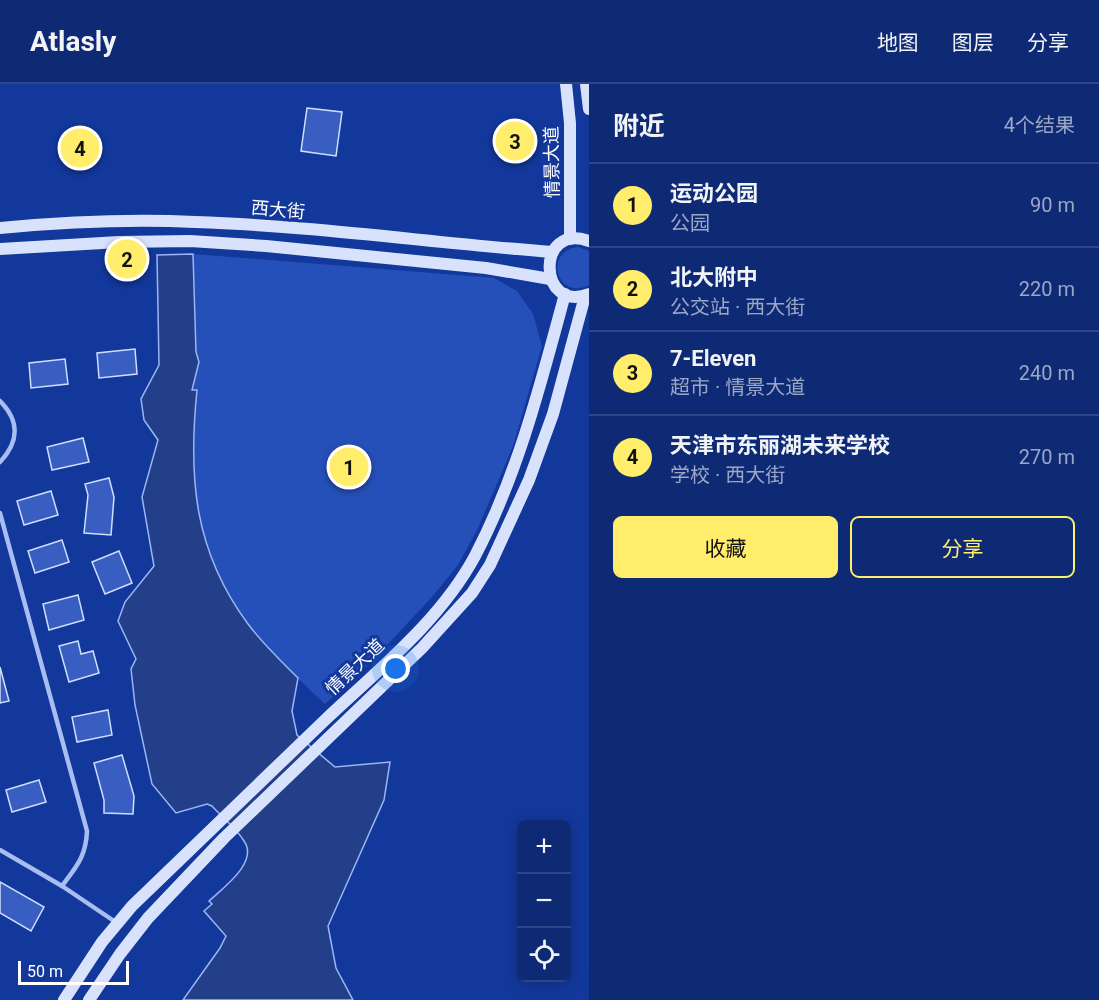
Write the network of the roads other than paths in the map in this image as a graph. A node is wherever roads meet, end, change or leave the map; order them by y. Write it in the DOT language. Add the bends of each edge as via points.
graph roads {
  1 [pos="566,84"];
  2 [pos="586,84"];
  3 [pos="589,109"];
  4 [pos="0,228"];
  5 [pos="570,239"];
  6 [pos="589,241"];
  7 [pos="0,249"];
  8 [pos="552,252"];
  9 [pos="550,279"];
  10 [pos="565,294"];
  11 [pos="587,295"];
  12 [pos="0,401"];
  13 [pos="0,462"];
  14 [pos="0,513"];
  15 [pos="474,557"];
  16 [pos="490,566"];
  17 [pos="0,850"];
  18 [pos="62,886"];
  19 [pos="117,923"];
  20 [pos="133,937"];
  21 [pos="64,1000"];
  22 [pos="89,1000"];
  1 -- 5 [label="street, 情景大道" via="571,147"];
  2 -- 3 [label="street"];
  4 -- 8 [label="street, 西大街" via="123,221 195,222"];
  5 -- 6 [label="street"];
  5 -- 8 [label="street"];
  7 -- 9 [label="street, 西大街" via="190,241 486,268"];
  8 -- 9 [label="street"];
  9 -- 10 [label="street"];
  10 -- 11 [label="street"];
  10 -- 15 [label="street, 情景大道" via="535,406"];
  11 -- 16 [label="street, 情景大道" via="553,414 529,480"];
  12 -- 13 [label="lane" via="14,423 15,437"];
  14 -- 18 [label="lane" via="87,831 86,848"];
  15 -- 16 [label="street"];
  15 -- 19 [label="street, 情景大道" via="456,586 411,639"];
  16 -- 20 [label="street, 情景大道" via="451,618 225,838"];
  17 -- 18 [label="lane"];
  18 -- 19 [label="lane"];
  19 -- 20 [label="street"];
  19 -- 21 [label="street, 情景大道"];
  20 -- 22 [label="street, 情景大道"];
}
